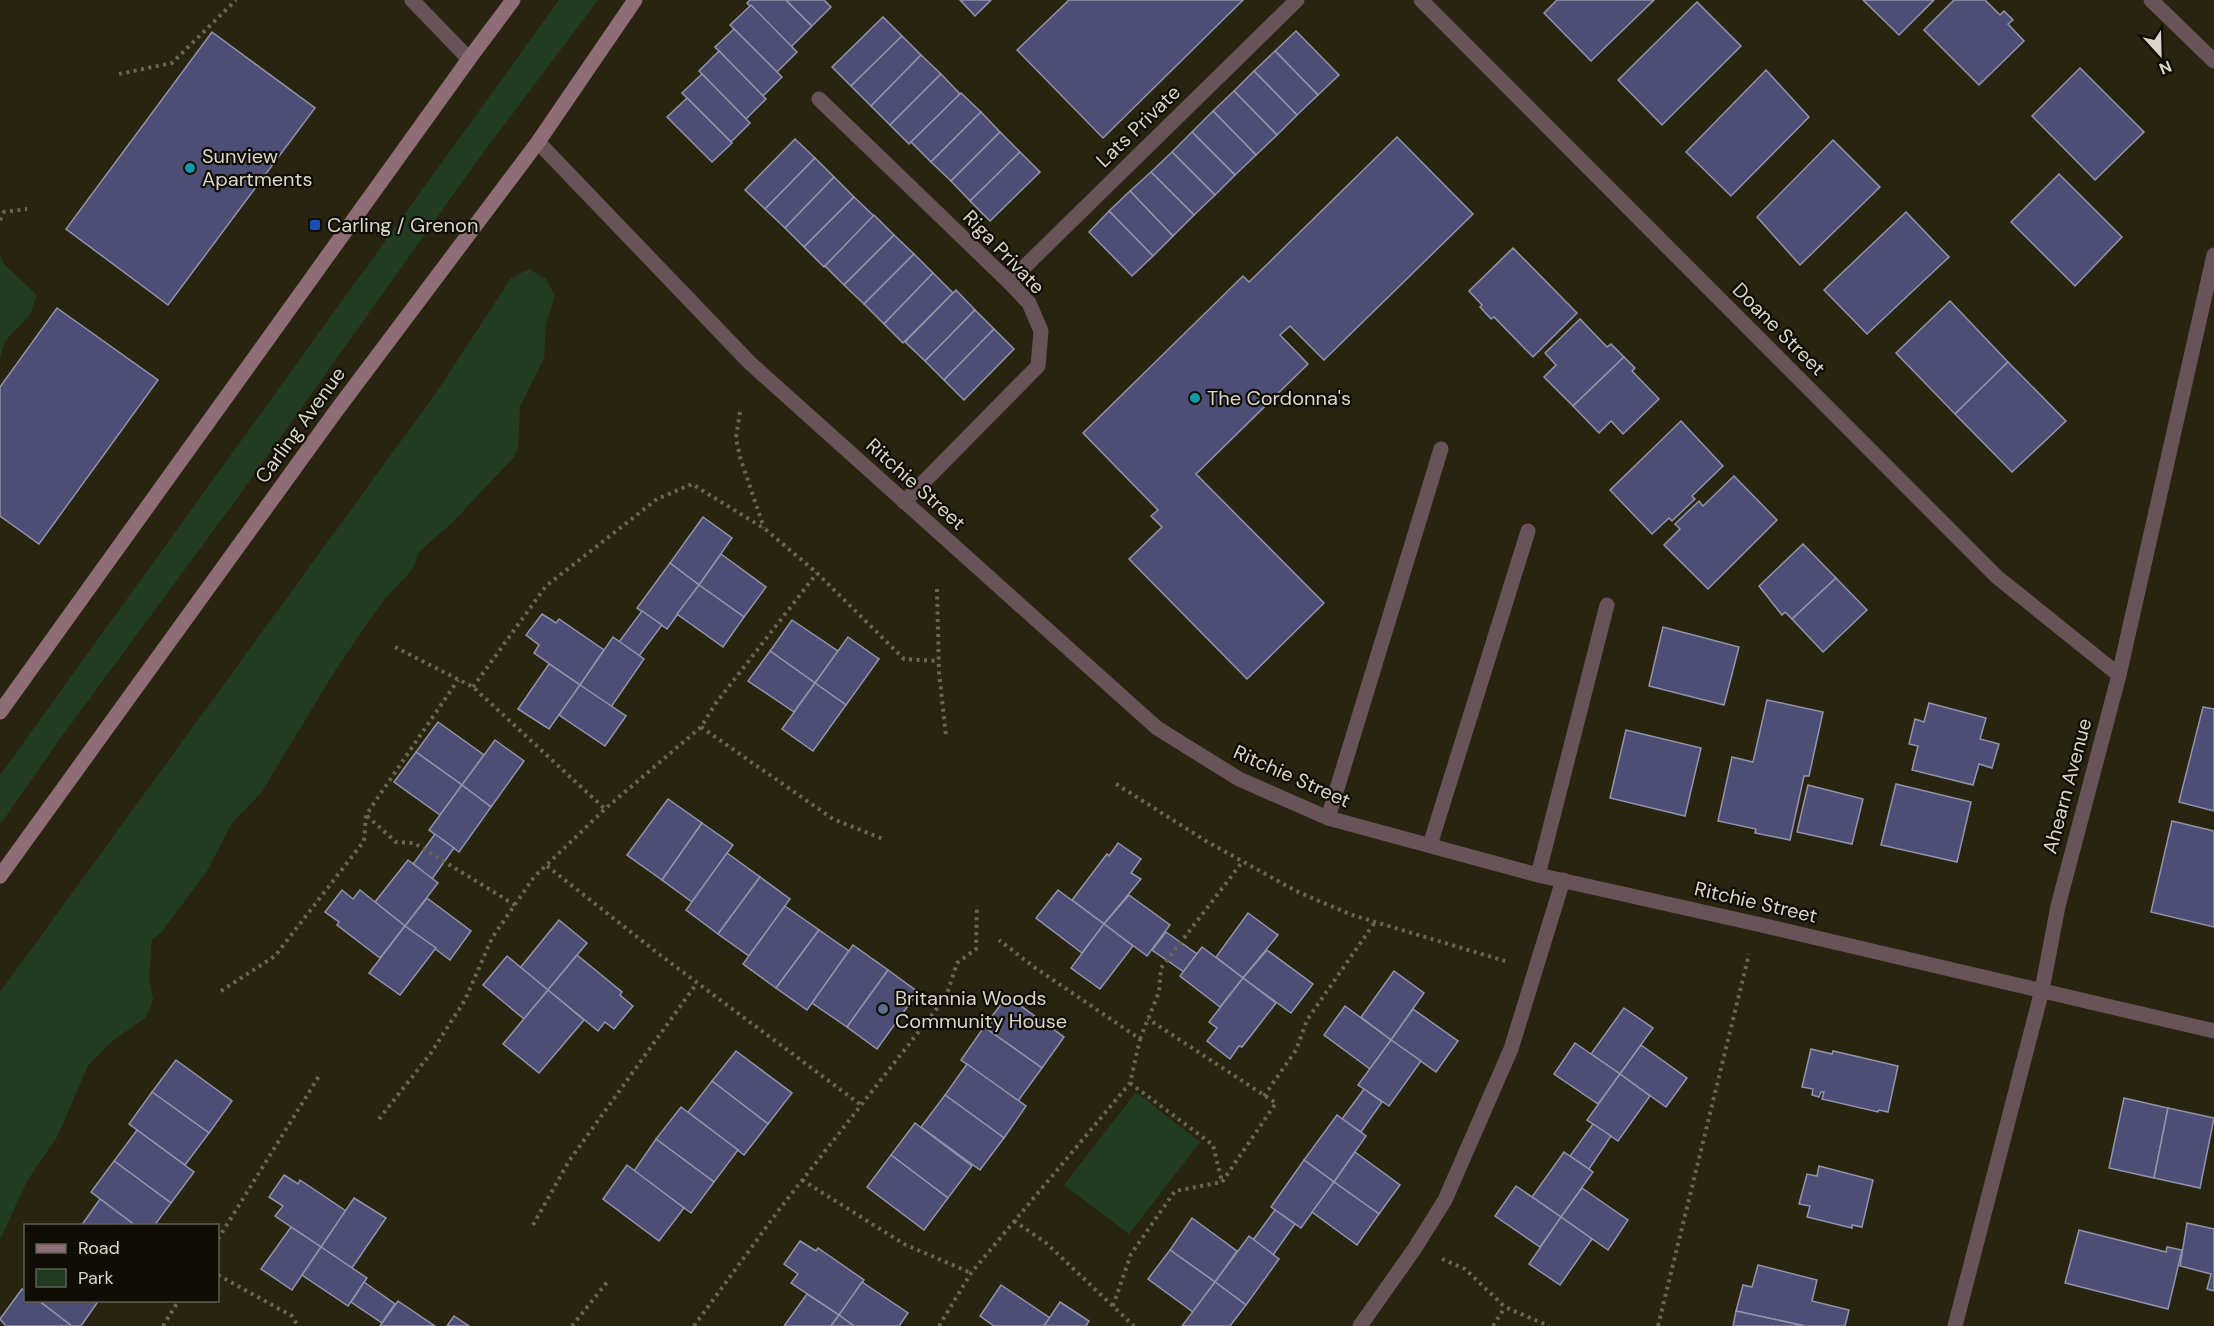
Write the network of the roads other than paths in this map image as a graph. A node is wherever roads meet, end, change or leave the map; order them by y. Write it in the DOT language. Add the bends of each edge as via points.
graph roads {
  1 [pos="412,0"];
  2 [pos="513,0"];
  3 [pos="635,0"];
  4 [pos="1297,0"];
  5 [pos="1421,0"];
  6 [pos="2151,0"];
  7 [pos="469,59"];
  8 [pos="2214,61"];
  9 [pos="819,99"];
  10 [pos="538,142"];
  11 [pos="2214,255"];
  12 [pos="1009,282"];
  13 [pos="1441,448"];
  14 [pos="904,502"];
  15 [pos="1528,531"];
  16 [pos="1607,605"];
  17 [pos="2119,675"];
  18 [pos="0,712"];
  19 [pos="1328,818"];
  20 [pos="1430,845"];
  21 [pos="0,876"];
  22 [pos="1538,876"];
  23 [pos="1563,880"];
  24 [pos="2042,990"];
  25 [pos="2214,1030"];
  26 [pos="1360,1326"];
  27 [pos="1955,1326"];
  1 -- 7 [label="street"];
  2 -- 7 [label="main road"];
  3 -- 10 [label="main road, Carling Avenue"];
  4 -- 12 [label="street, Lats Private"];
  5 -- 17 [label="street, Doane Street" via="1997,577"];
  6 -- 8 [label="street"];
  7 -- 18 [label="main road"];
  9 -- 12 [label="street, Riga Private"];
  10 -- 14 [label="street, Ritchie Street" via="750,363"];
  10 -- 21 [label="main road, Carling Avenue" via="336,411"];
  11 -- 17 [label="street, Ahearn Avenue"];
  12 -- 14 [label="street, Riga Private" via="1029,303 1041,332 1038,366"];
  13 -- 19 [label="street"];
  14 -- 19 [label="street, Ritchie Street" via="1157,728 1239,779"];
  15 -- 20 [label="street"];
  16 -- 22 [label="street"];
  17 -- 24 [label="street, Ahearn Avenue" via="2058,906"];
  19 -- 20 [label="street, Ritchie Street"];
  20 -- 22 [label="street, Ritchie Street"];
  22 -- 23 [label="street, Ritchie Street"];
  23 -- 24 [label="street, Ritchie Street"];
  23 -- 26 [label="street" via="1511,1049 1444,1200"];
  24 -- 25 [label="street, Ritchie Street"];
  24 -- 27 [label="street, Ahearn Avenue"];
}
